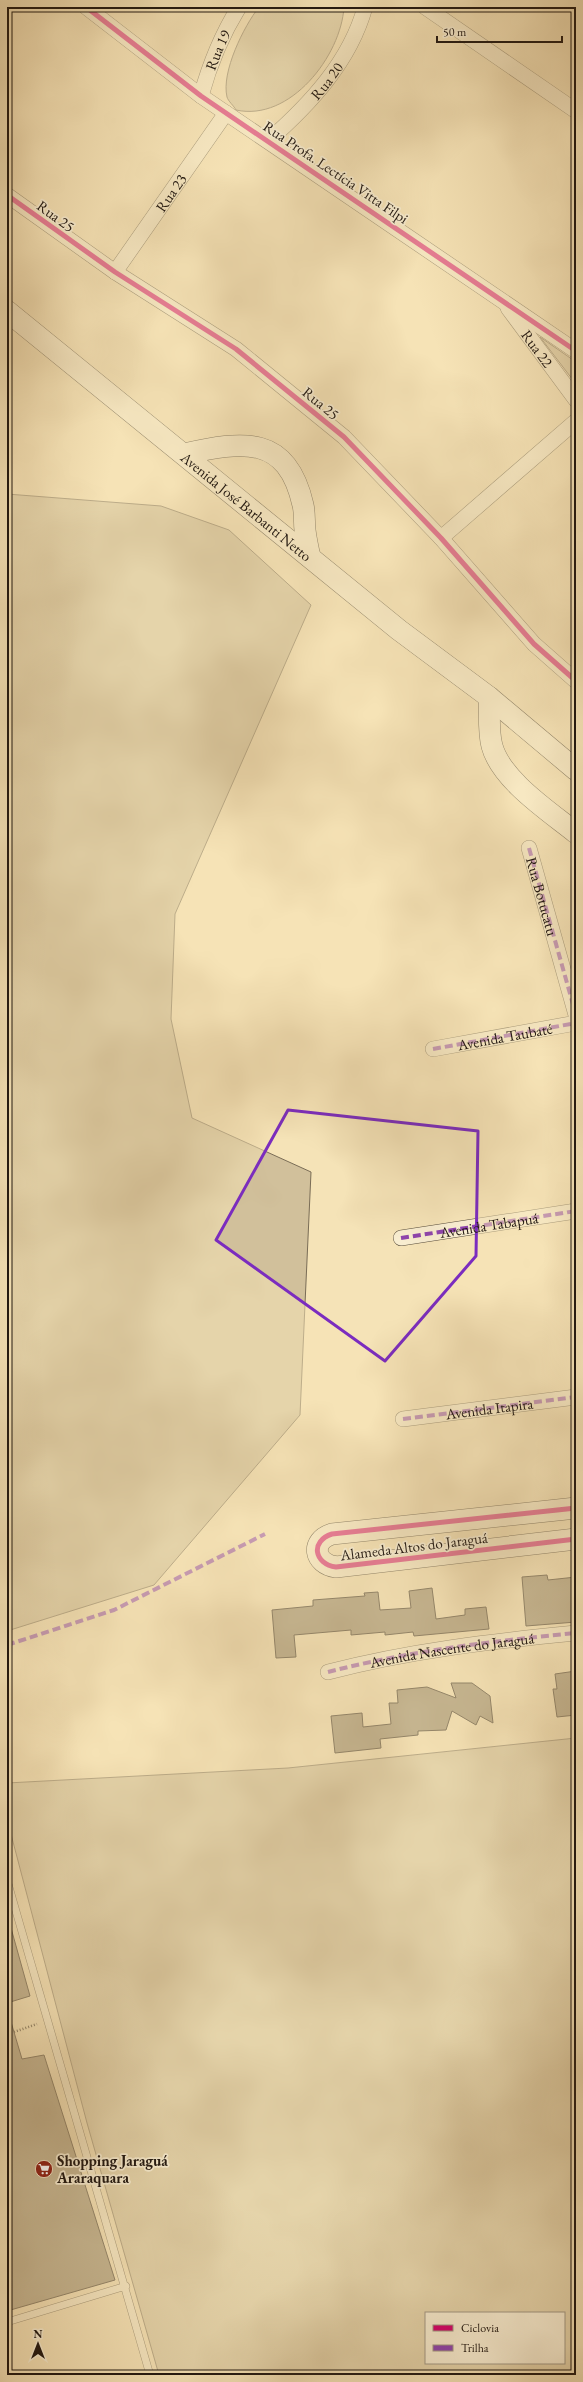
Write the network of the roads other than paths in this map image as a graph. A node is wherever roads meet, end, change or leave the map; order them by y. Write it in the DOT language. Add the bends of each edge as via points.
graph roads {
  1 [pos="86,7"];
  2 [pos="239,7"];
  3 [pos="365,7"];
  4 [pos="425,7"];
  5 [pos="201,96"];
  6 [pos="576,111"];
  7 [pos="226,113"];
  8 [pos="268,141"];
  9 [pos="7,195"];
  10 [pos="115,272"];
  11 [pos="500,297"];
  12 [pos="7,311"];
  13 [pos="576,351"];
  14 [pos="576,400"];
  15 [pos="576,421"];
  16 [pos="184,454"];
  17 [pos="441,538"];
  18 [pos="310,557"];
  19 [pos="576,681"];
  20 [pos="489,697"];
  21 [pos="576,770"];
  22 [pos="576,833"];
  23 [pos="529,848"];
  24 [pos="576,1015"];
  25 [pos="576,1023"];
  26 [pos="433,1049"];
  27 [pos="576,1211"];
  28 [pos="401,1238"];
  29 [pos="576,1397"];
  30 [pos="403,1420"];
  31 [pos="576,1508"];
  32 [pos="576,1539"];
  33 [pos="576,1633"];
  34 [pos="328,1672"];
  35 [pos="7,1880"];
  36 [pos="126,2286"];
  37 [pos="7,2322"];
  38 [pos="150,2375"];
  1 -- 5 [label="street, Rua Profa. Lectícia Vitta Filpi"];
  2 -- 5 [label="street, Rua 19" via="224,31 210,62"];
  3 -- 8 [label="street, Rua 20" via="347,48 325,83 299,114"];
  4 -- 6 [label="street"];
  5 -- 7 [label="street, Rua Profa. Lectícia Vitta Filpi"];
  7 -- 8 [label="street, Rua Profa. Lectícia Vitta Filpi"];
  7 -- 10 [label="street, Rua 23"];
  8 -- 11 [label="street, Rua Profa. Lectícia Vitta Filpi"];
  9 -- 10 [label="street, Rua 25"];
  10 -- 17 [label="street, Rua 25" via="236,349 344,437"];
  11 -- 13 [label="street, Rua Profa. Lectícia Vitta Filpi"];
  11 -- 14 [label="street, Rua 22"];
  12 -- 16 [label="street, Avenida José Barbanti Netto"];
  15 -- 17 [label="street"];
  16 -- 18 [label="street, Avenida José Barbanti Netto"];
  16 -- 18 [label="street" via="239,444 263,448 285,463 299,490 304,508"];
  17 -- 19 [label="street, Rua 25" via="534,644"];
  18 -- 20 [label="street, Avenida José Barbanti Netto" via="399,630"];
  20 -- 21 [label="street, Avenida José Barbanti Netto"];
  20 -- 22 [label="street" via="492,746 498,760 518,784"];
  23 -- 24 [label="street, Rua Botucatu"];
  25 -- 26 [label="street, Avenida Taubaté"];
  27 -- 28 [label="street, Avenida Tabapuá"];
  29 -- 30 [label="street, Avenida Itapira"];
  31 -- 32 [label="street, Alameda Altos do Jaraguá" via="332,1534 322,1539 317,1548 318,1557 323,1563 336,1567"];
  33 -- 34 [label="street, Avenida Nascente do Jaraguá" via="514,1639 375,1660"];
  35 -- 36 [label="lane"];
  36 -- 37 [label="lane"];
  36 -- 38 [label="lane"];
}
